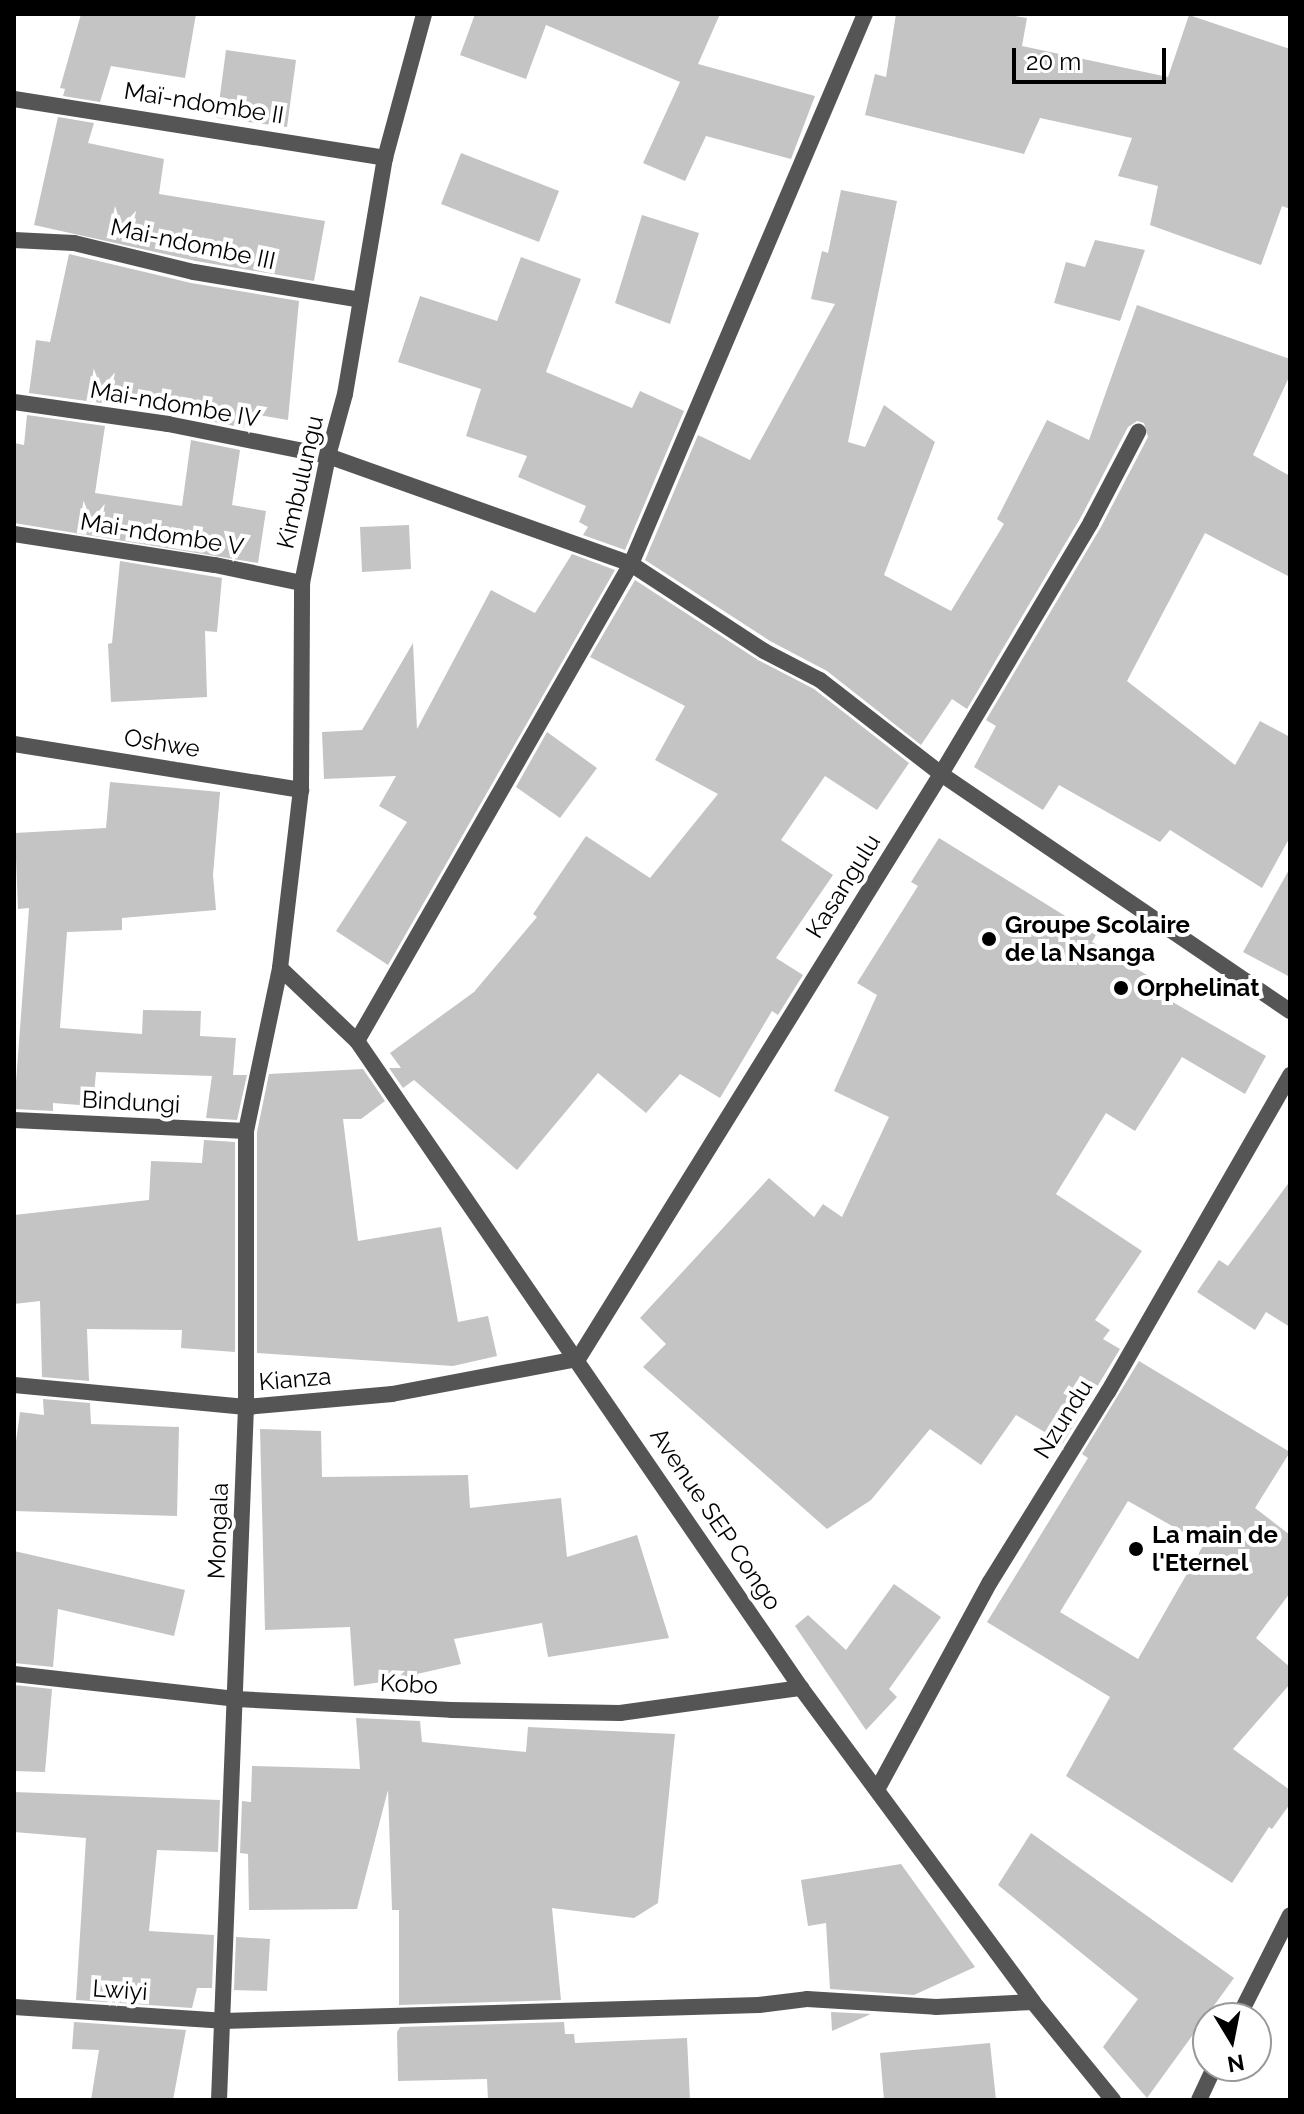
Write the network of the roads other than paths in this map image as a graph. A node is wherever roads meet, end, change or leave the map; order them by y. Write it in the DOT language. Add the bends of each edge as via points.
graph roads {
  1 [pos="424,14"];
  2 [pos="865,14"];
  3 [pos="14,99"];
  4 [pos="385,158"];
  5 [pos="14,240"];
  6 [pos="361,300"];
  7 [pos="14,402"];
  8 [pos="1138,432"];
  9 [pos="328,456"];
  10 [pos="14,534"];
  11 [pos="631,564"];
  12 [pos="302,583"];
  13 [pos="14,744"];
  14 [pos="941,774"];
  15 [pos="301,790"];
  16 [pos="280,968"];
  17 [pos="1290,1011"];
  18 [pos="357,1041"];
  19 [pos="1290,1075"];
  20 [pos="14,1120"];
  21 [pos="246,1131"];
  22 [pos="578,1359"];
  23 [pos="14,1385"];
  24 [pos="246,1407"];
  25 [pos="14,1674"];
  26 [pos="801,1688"];
  27 [pos="236,1699"];
  28 [pos="878,1788"];
  29 [pos="1290,1915"];
  30 [pos="1033,2002"];
  31 [pos="1246,2002"];
  32 [pos="14,2007"];
  33 [pos="223,2021"];
  34 [pos="219,2100"];
  35 [pos="1113,2100"];
  1 -- 4 [label="street, Kimbulungu"];
  2 -- 11 [label="street"];
  3 -- 4 [label="street, Maï-ndombe II"];
  4 -- 6 [label="street, Kimbulungu"];
  5 -- 6 [label="street, Mai-ndombe III" via="74,243 194,272"];
  6 -- 9 [label="street, Kimbulungu"];
  7 -- 9 [label="street, Mai-ndombe IV" via="168,424"];
  8 -- 14 [label="street, Kasangulu" via="1091,522"];
  9 -- 11 [label="street, Mai-ndombe IV"];
  9 -- 12 [label="street, Kimbulungu"];
  10 -- 12 [label="street, Mai-ndombe V"];
  11 -- 14 [label="street, Mai-ndombe IV" via="764,651 820,680"];
  11 -- 18 [label="street"];
  12 -- 15 [label="street, Kimbulungu"];
  13 -- 15 [label="street, Oshwe"];
  14 -- 17 [label="street, Mai-ndombe IV"];
  14 -- 22 [label="street, Kasangulu"];
  15 -- 16 [label="street, Kimbulungu"];
  16 -- 18 [label="street, Avenue SEP Congo"];
  16 -- 21 [label="street, Mongala"];
  18 -- 22 [label="street, Avenue SEP Congo"];
  19 -- 28 [label="street, Nzundu" via="1108,1392 990,1582"];
  20 -- 21 [label="street, Bindungi"];
  21 -- 24 [label="street, Mongala"];
  22 -- 24 [label="street, Kianza" via="407,1392"];
  22 -- 26 [label="street, Avenue SEP Congo"];
  23 -- 24 [label="street, Kianza"];
  24 -- 27 [label="street, Mongala"];
  25 -- 27 [label="street, Kobo"];
  26 -- 27 [label="street, Kobo" via="620,1713"];
  26 -- 28 [label="street, Avenue SEP Congo"];
  27 -- 33 [label="street, Mongala"];
  28 -- 30 [label="street, Avenue SEP Congo"];
  29 -- 31 [label="street"];
  30 -- 33 [label="street, Lwiyi" via="936,2007 807,1999 759,2005"];
  30 -- 35 [label="street, Avenue SEP Congo"];
  32 -- 33 [label="street, Lwiyi"];
  33 -- 34 [label="street, Mongala"];
}
